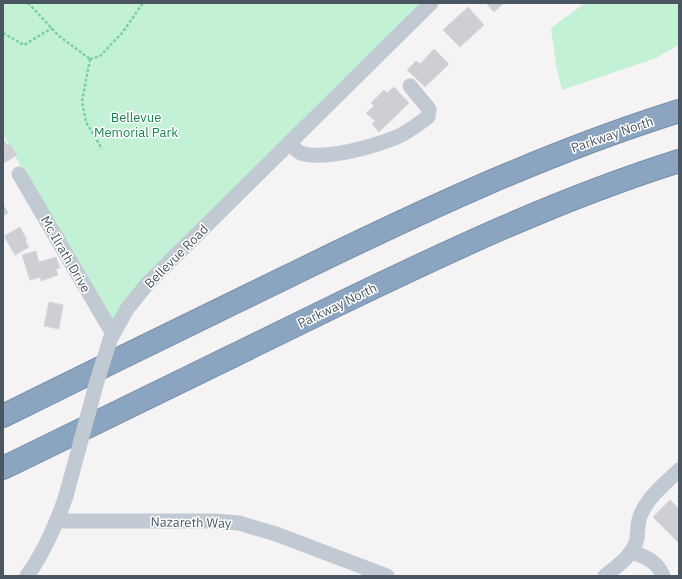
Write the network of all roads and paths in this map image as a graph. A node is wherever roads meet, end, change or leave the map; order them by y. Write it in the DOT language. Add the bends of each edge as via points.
graph roads {
  1 [pos="28,3"];
  2 [pos="143,3"];
  3 [pos="431,3"];
  4 [pos="52,28"];
  5 [pos="3,33"];
  6 [pos="90,59"];
  7 [pos="410,86"];
  8 [pos="679,111"];
  9 [pos="290,143"];
  10 [pos="102,150"];
  11 [pos="679,161"];
  12 [pos="19,174"];
  13 [pos="112,337"];
  14 [pos="3,416"];
  15 [pos="3,468"];
  16 [pos="679,470"];
  17 [pos="58,521"];
  18 [pos="632,552"];
  19 [pos="27,576"];
  20 [pos="387,576"];
  21 [pos="605,576"];
  22 [pos="662,576"];
  1 -- 4 [label="path"];
  2 -- 6 [label="path" via="122,33 100,56"];
  3 -- 9 [label="street, Bellevue Road"];
  4 -- 5 [label="path" via="24,46"];
  4 -- 6 [label="path"];
  6 -- 10 [label="path" via="82,101 86,122"];
  7 -- 9 [label="street" via="428,109 428,117 397,136 371,146 333,154 300,153"];
  8 -- 14 [label="highway, Parkway North" via="572,148 480,185"];
  9 -- 13 [label="street, Bellevue Road" via="148,283 127,309"];
  11 -- 15 [label="highway, Parkway North" via="600,188 513,223 321,313"];
  12 -- 13 [label="street, Mc Ilrath Drive"];
  13 -- 17 [label="street, Bellevue Road, bridge"];
  16 -- 18 [label="street" via="641,512 637,540"];
  17 -- 19 [label="street, Bellevue Road" via="48,543"];
  17 -- 20 [label="street, Nazareth Way" via="239,523 276,534"];
  18 -- 21 [label="street"];
  18 -- 22 [label="street" via="651,559 657,564"];
}
